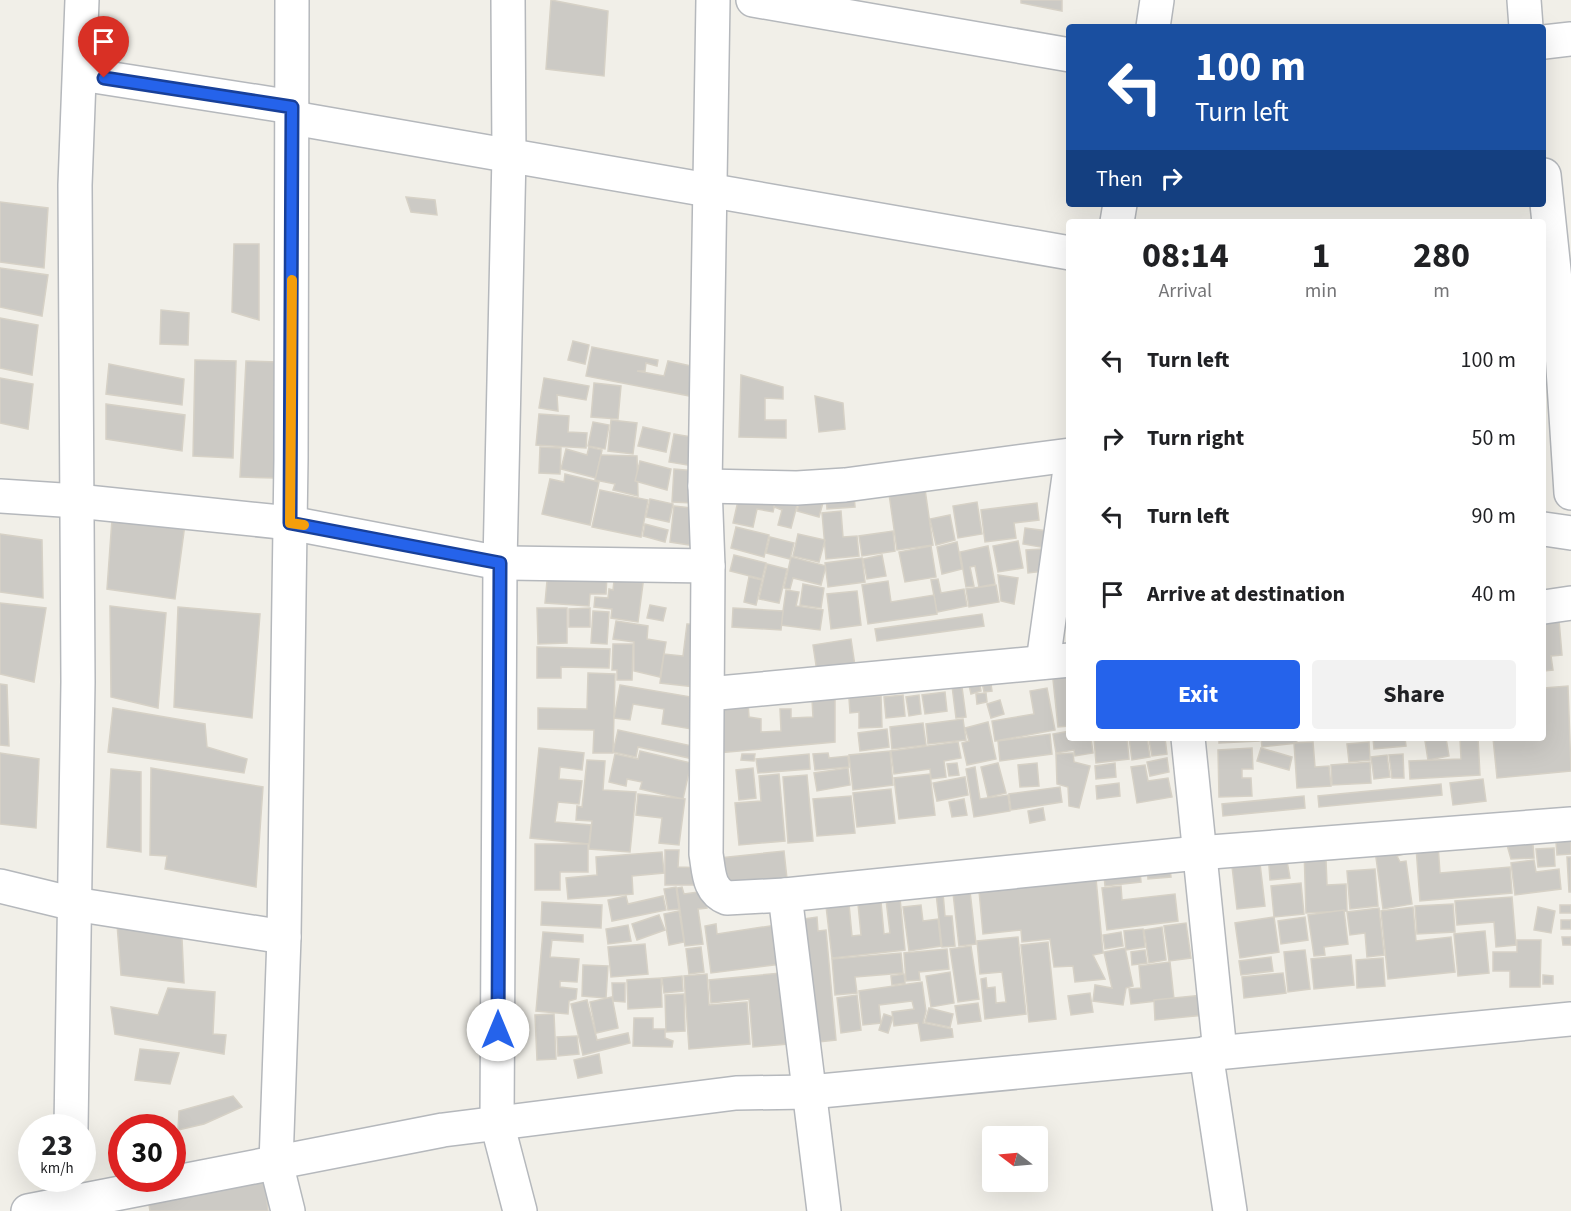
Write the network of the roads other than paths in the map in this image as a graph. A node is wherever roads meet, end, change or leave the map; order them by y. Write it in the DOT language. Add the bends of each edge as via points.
graph roads {
  1 [pos="82,0"];
  2 [pos="292,0"];
  3 [pos="508,0"];
  4 [pos="713,0"];
  5 [pos="753,0"];
  6 [pos="1157,0"];
  7 [pos="1524,0"];
  8 [pos="1153,24"];
  9 [pos="1526,24"];
  10 [pos="1571,39"];
  11 [pos="1546,42"];
  12 [pos="1066,54"];
  13 [pos="81,74"];
  14 [pos="292,112"];
  15 [pos="509,154"];
  16 [pos="1546,182"];
  17 [pos="710,192"];
  18 [pos="1560,235"];
  19 [pos="1066,253"];
  20 [pos="1552,336"];
  21 [pos="1568,412"];
  22 [pos="1066,456"];
  23 [pos="705,486"];
  24 [pos="1571,493"];
  25 [pos="0,496"];
  26 [pos="76,501"];
  27 [pos="290,523"];
  28 [pos="1066,524"];
  29 [pos="1546,530"];
  30 [pos="1571,533"];
  31 [pos="500,563"];
  32 [pos="708,566"];
  33 [pos="1571,603"];
  34 [pos="1546,607"];
  35 [pos="1056,661"];
  36 [pos="708,694"];
  37 [pos="1188,741"];
  38 [pos="1571,824"];
  39 [pos="1198,853"];
  40 [pos="0,886"];
  41 [pos="784,895"];
  42 [pos="74,904"];
  43 [pos="284,937"];
  44 [pos="1571,1019"];
  45 [pos="1213,1053"];
  46 [pos="810,1092"];
  47 [pos="71,1114"];
  48 [pos="497,1123"];
  49 [pos="276,1163"];
  50 [pos="70,1198"];
  51 [pos="28,1211"];
  52 [pos="288,1211"];
  53 [pos="520,1211"];
  54 [pos="824,1211"];
  55 [pos="1230,1211"];
  1 -- 13 [label="street"];
  2 -- 14 [label="street"];
  3 -- 15 [label="street"];
  4 -- 17 [label="street"];
  5 -- 12 [label="street"];
  6 -- 8 [label="street"];
  7 -- 9 [label="street"];
  10 -- 11 [label="street"];
  13 -- 14 [label="street"];
  13 -- 26 [label="street" via="75,185"];
  14 -- 15 [label="street"];
  14 -- 27 [label="street"];
  15 -- 17 [label="street"];
  15 -- 31 [label="street"];
  16 -- 18 [label="street"];
  17 -- 19 [label="street"];
  17 -- 23 [label="street"];
  18 -- 20 [label="street"];
  20 -- 21 [label="street"];
  21 -- 24 [label="street"];
  22 -- 23 [label="street" via="845,485"];
  23 -- 32 [label="street"];
  25 -- 26 [label="street"];
  26 -- 27 [label="street"];
  26 -- 42 [label="street"];
  27 -- 31 [label="street"];
  27 -- 43 [label="street"];
  28 -- 35 [label="street"];
  29 -- 30 [label="street"];
  31 -- 32 [label="street"];
  31 -- 48 [label="street"];
  32 -- 36 [label="street"];
  33 -- 34 [label="street"];
  35 -- 36 [label="street"];
  36 -- 41 [label="street" via="706,854 712,887 727,898"];
  37 -- 39 [label="street"];
  38 -- 39 [label="street"];
  39 -- 41 [label="street"];
  39 -- 45 [label="street"];
  40 -- 42 [label="street"];
  41 -- 46 [label="street"];
  42 -- 43 [label="street"];
  42 -- 47 [label="street"];
  43 -- 49 [label="street"];
  44 -- 45 [label="street"];
  45 -- 46 [label="street"];
  45 -- 55 [label="street"];
  46 -- 48 [label="street" via="736,1093"];
  46 -- 54 [label="street"];
  48 -- 49 [label="street"];
  48 -- 53 [label="street"];
  49 -- 50 [label="street"];
  49 -- 52 [label="street"];
  50 -- 51 [label="street"];
}
